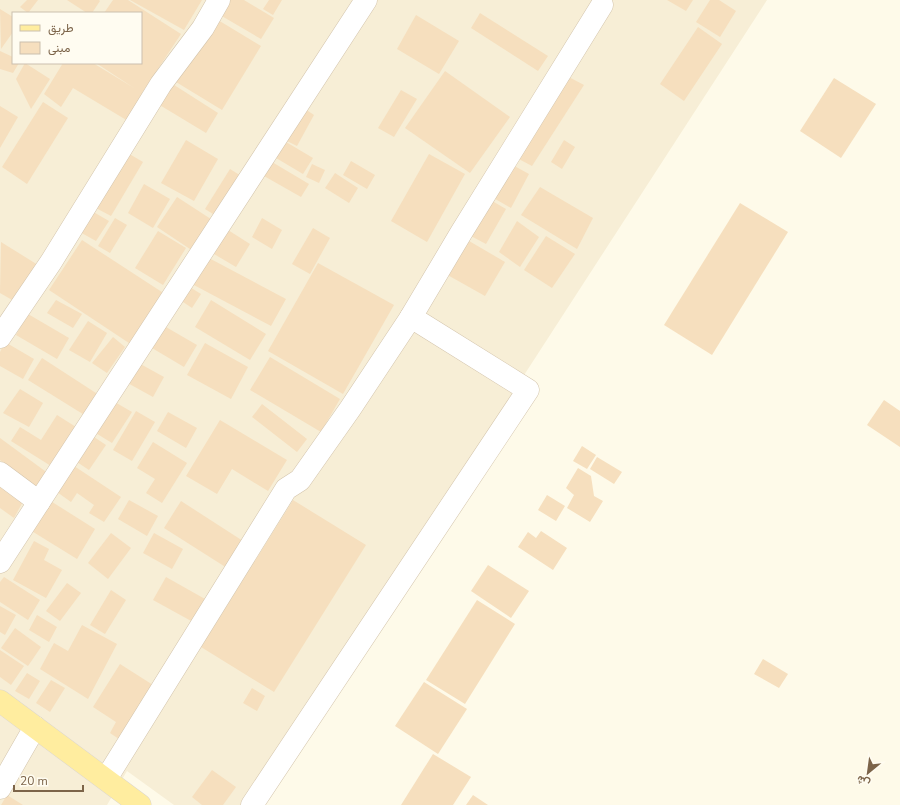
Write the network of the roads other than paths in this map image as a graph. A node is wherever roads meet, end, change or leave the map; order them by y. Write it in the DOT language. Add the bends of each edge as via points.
graph roads {
  1 [pos="219,0"];
  2 [pos="366,0"];
  3 [pos="602,4"];
  4 [pos="411,317"];
  5 [pos="0,337"];
  6 [pos="0,472"];
  7 [pos="39,502"];
  8 [pos="0,562"];
  9 [pos="0,701"];
  10 [pos="35,727"];
  11 [pos="106,779"];
  12 [pos="0,788"];
  13 [pos="140,805"];
  14 [pos="252,805"];
  1 -- 5 [label="lane" via="203,28 161,84 51,262"];
  2 -- 7 [label="lane"];
  3 -- 4 [label="lane"];
  4 -- 11 [label="lane" via="300,480 286,489"];
  4 -- 14 [label="lane" via="528,390"];
  6 -- 7 [label="lane"];
  7 -- 8 [label="lane"];
  9 -- 10 [label="main road"];
  10 -- 11 [label="main road"];
  10 -- 12 [label="lane"];
  11 -- 13 [label="main road"];
}
